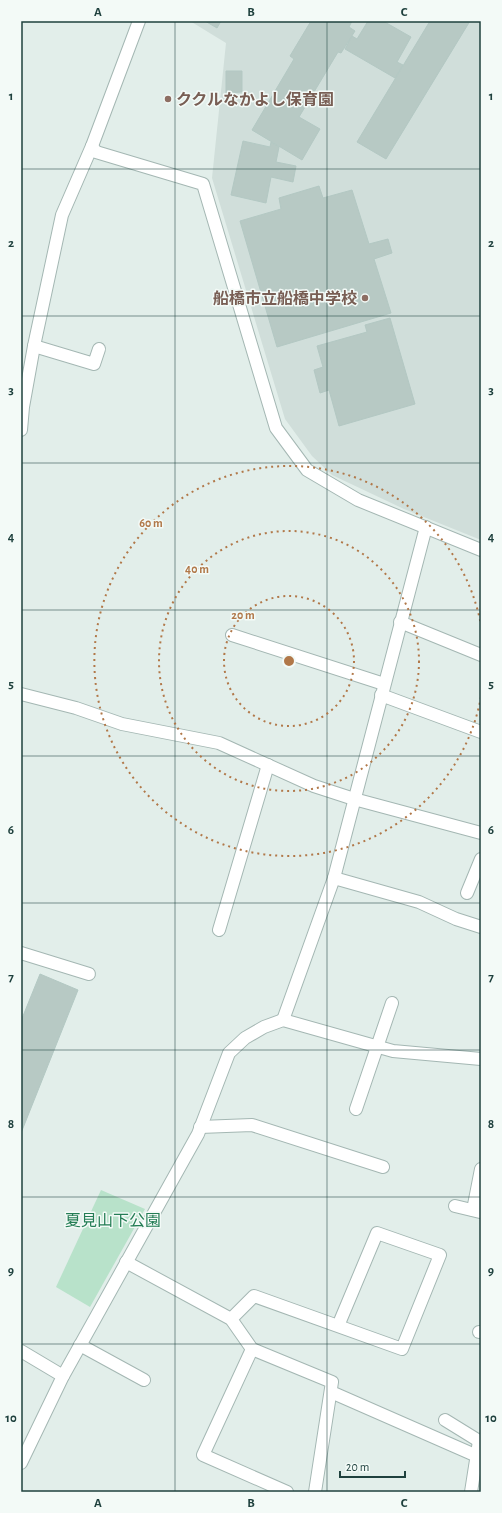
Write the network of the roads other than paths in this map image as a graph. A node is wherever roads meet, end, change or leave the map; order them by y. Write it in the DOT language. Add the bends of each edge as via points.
graph roads {
  1 [pos="139,21"];
  2 [pos="92,146"];
  3 [pos="34,346"];
  4 [pos="99,350"];
  5 [pos="21,430"];
  6 [pos="426,526"];
  7 [pos="481,550"];
  8 [pos="400,622"];
  9 [pos="232,635"];
  10 [pos="481,655"];
  11 [pos="382,690"];
  12 [pos="21,694"];
  13 [pos="481,732"];
  14 [pos="268,765"];
  15 [pos="354,799"];
  16 [pos="481,832"];
  17 [pos="481,859"];
  18 [pos="334,878"];
  19 [pos="467,893"];
  20 [pos="481,927"];
  21 [pos="219,930"];
  22 [pos="21,953"];
  23 [pos="89,974"];
  24 [pos="392,1003"];
  25 [pos="283,1020"];
  26 [pos="378,1047"];
  27 [pos="481,1059"];
  28 [pos="356,1109"];
  29 [pos="200,1127"];
  30 [pos="383,1167"];
  31 [pos="481,1169"];
  32 [pos="455,1206"];
  33 [pos="477,1211"];
  34 [pos="126,1262"];
  35 [pos="231,1319"];
  36 [pos="338,1326"];
  37 [pos="80,1345"];
  38 [pos="252,1349"];
  39 [pos="21,1351"];
  40 [pos="63,1376"];
  41 [pos="144,1380"];
  42 [pos="331,1392"];
  43 [pos="445,1420"];
  44 [pos="480,1441"];
  45 [pos="477,1456"];
  46 [pos="21,1463"];
  47 [pos="288,1492"];
  48 [pos="315,1492"];
  49 [pos="471,1492"];
  1 -- 2 [label="street"];
  2 -- 3 [label="street" via="62,215"];
  2 -- 6 [label="street" via="96,152 203,184 276,428 307,470 358,500"];
  3 -- 4 [label="street" via="94,364"];
  3 -- 5 [label="street"];
  6 -- 7 [label="street"];
  6 -- 8 [label="street"];
  8 -- 10 [label="street"];
  8 -- 11 [label="street"];
  9 -- 11 [label="street"];
  11 -- 13 [label="street"];
  11 -- 15 [label="street"];
  12 -- 14 [label="street" via="76,708 122,724 219,744"];
  14 -- 15 [label="street" via="314,786"];
  14 -- 21 [label="street"];
  15 -- 16 [label="street"];
  15 -- 18 [label="street"];
  17 -- 19 [label="street"];
  18 -- 20 [label="street" via="419,902"];
  18 -- 25 [label="street"];
  22 -- 23 [label="street"];
  24 -- 26 [label="street"];
  25 -- 26 [label="street"];
  25 -- 29 [label="street" via="245,1038 229,1053"];
  26 -- 27 [label="street" via="393,1051"];
  26 -- 28 [label="street"];
  29 -- 30 [label="street" via="252,1125"];
  29 -- 34 [label="street"];
  31 -- 33 [label="street"];
  32 -- 33 [label="street"];
  34 -- 35 [label="street"];
  34 -- 37 [label="street"];
  35 -- 36 [label="street" via="254,1296"];
  35 -- 38 [label="street"];
  36 -- 36 [label="street" via="377,1233 440,1255 402,1349"];
  37 -- 40 [label="street"];
  37 -- 41 [label="street"];
  38 -- 42 [label="street" via="332,1382"];
  38 -- 47 [label="street" via="203,1455"];
  39 -- 40 [label="street"];
  40 -- 46 [label="street"];
  42 -- 45 [label="street"];
  42 -- 48 [label="street"];
  43 -- 44 [label="street"];
  44 -- 45 [label="street"];
  45 -- 49 [label="street"];
}
